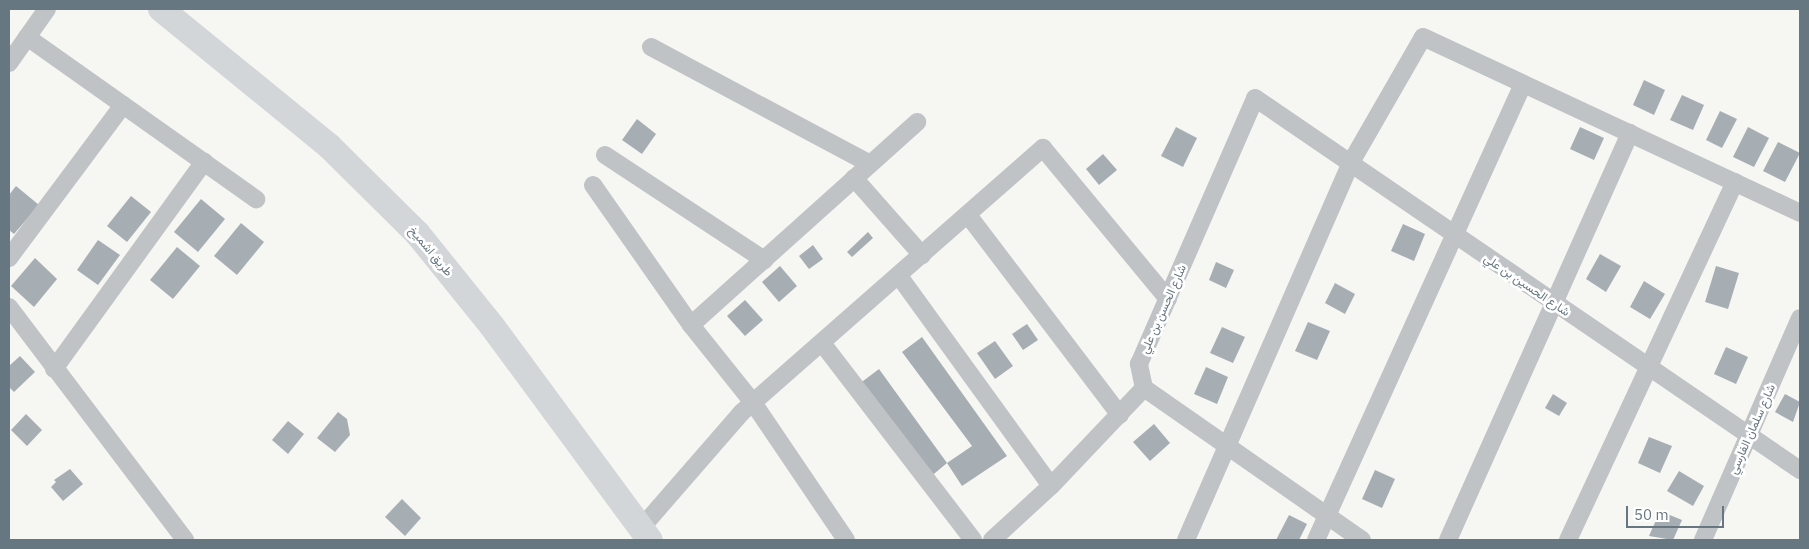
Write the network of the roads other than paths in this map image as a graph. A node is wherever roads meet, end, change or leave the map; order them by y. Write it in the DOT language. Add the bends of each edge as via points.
graph roads {
  1 [pos="47,9"];
  2 [pos="161,9"];
  3 [pos="27,37"];
  4 [pos="651,47"];
  5 [pos="9,63"];
  6 [pos="1523,84"];
  7 [pos="1255,98"];
  8 [pos="123,104"];
  9 [pos="917,122"];
  10 [pos="1630,133"];
  11 [pos="605,155"];
  12 [pos="204,162"];
  13 [pos="870,164"];
  14 [pos="1350,164"];
  15 [pos="854,178"];
  16 [pos="1735,182"];
  17 [pos="593,185"];
  18 [pos="256,199"];
  19 [pos="1800,213"];
  20 [pos="968,215"];
  21 [pos="1453,234"];
  22 [pos="922,256"];
  23 [pos="9,258"];
  24 [pos="764,260"];
  25 [pos="899,276"];
  26 [pos="1168,299"];
  27 [pos="1553,303"];
  28 [pos="9,308"];
  29 [pos="1800,318"];
  30 [pos="691,325"];
  31 [pos="822,343"];
  32 [pos="1648,368"];
  33 [pos="54,369"];
  34 [pos="1144,388"];
  35 [pos="754,404"];
  36 [pos="1120,415"];
  37 [pos="1749,436"];
  38 [pos="1228,447"];
  39 [pos="1800,470"];
  40 [pos="1051,486"];
  41 [pos="1327,516"];
  42 [pos="646,534"];
  43 [pos="185,540"];
  44 [pos="846,540"];
  45 [pos="973,540"];
  46 [pos="992,540"];
  47 [pos="1186,540"];
  48 [pos="1316,540"];
  49 [pos="1362,540"];
  50 [pos="1448,540"];
  51 [pos="1568,540"];
  52 [pos="1703,540"];
  1 -- 3 [label="street"];
  2 -- 42 [label="highway, طريق اشميخ" via="329,146 417,233 492,326"];
  3 -- 5 [label="street"];
  3 -- 8 [label="street"];
  4 -- 13 [label="street"];
  6 -- 10 [label="street"];
  6 -- 14 [label="street" via="1423,37"];
  6 -- 21 [label="street"];
  7 -- 14 [label="street, شارع الحسين بن علي"];
  7 -- 26 [label="street, شارع الحسن بن علي"];
  8 -- 12 [label="street"];
  8 -- 23 [label="street"];
  9 -- 13 [label="street"];
  10 -- 16 [label="street"];
  10 -- 27 [label="street"];
  11 -- 24 [label="street"];
  12 -- 18 [label="street"];
  12 -- 33 [label="street"];
  13 -- 15 [label="street"];
  14 -- 21 [label="street, شارع الحسين بن علي"];
  14 -- 38 [label="street"];
  15 -- 22 [label="street"];
  15 -- 24 [label="street"];
  16 -- 19 [label="street"];
  16 -- 32 [label="street"];
  17 -- 30 [label="street"];
  20 -- 22 [label="street"];
  20 -- 26 [label="street" via="1043,148"];
  20 -- 36 [label="street"];
  21 -- 27 [label="street, شارع الحسين بن علي"];
  21 -- 41 [label="street"];
  22 -- 25 [label="street"];
  24 -- 30 [label="street"];
  25 -- 31 [label="street"];
  25 -- 40 [label="street"];
  26 -- 34 [label="street, شارع الحسن بن علي" via="1138,364"];
  27 -- 32 [label="street, شارع الحسين بن علي"];
  27 -- 50 [label="street"];
  28 -- 33 [label="street"];
  29 -- 37 [label="street, شارع سلمان الفارسي"];
  30 -- 35 [label="street"];
  31 -- 35 [label="street"];
  31 -- 45 [label="street"];
  32 -- 37 [label="street, شارع الحسين بن علي"];
  32 -- 51 [label="street"];
  33 -- 43 [label="street"];
  34 -- 36 [label="street"];
  34 -- 38 [label="street"];
  35 -- 42 [label="street" via="734,421"];
  35 -- 44 [label="street"];
  36 -- 40 [label="street"];
  37 -- 39 [label="street, شارع الحسين بن علي"];
  37 -- 52 [label="street, شارع سلمان الفارسي"];
  38 -- 41 [label="street"];
  38 -- 47 [label="street"];
  40 -- 46 [label="street"];
  41 -- 48 [label="street"];
  41 -- 49 [label="street"];
}
